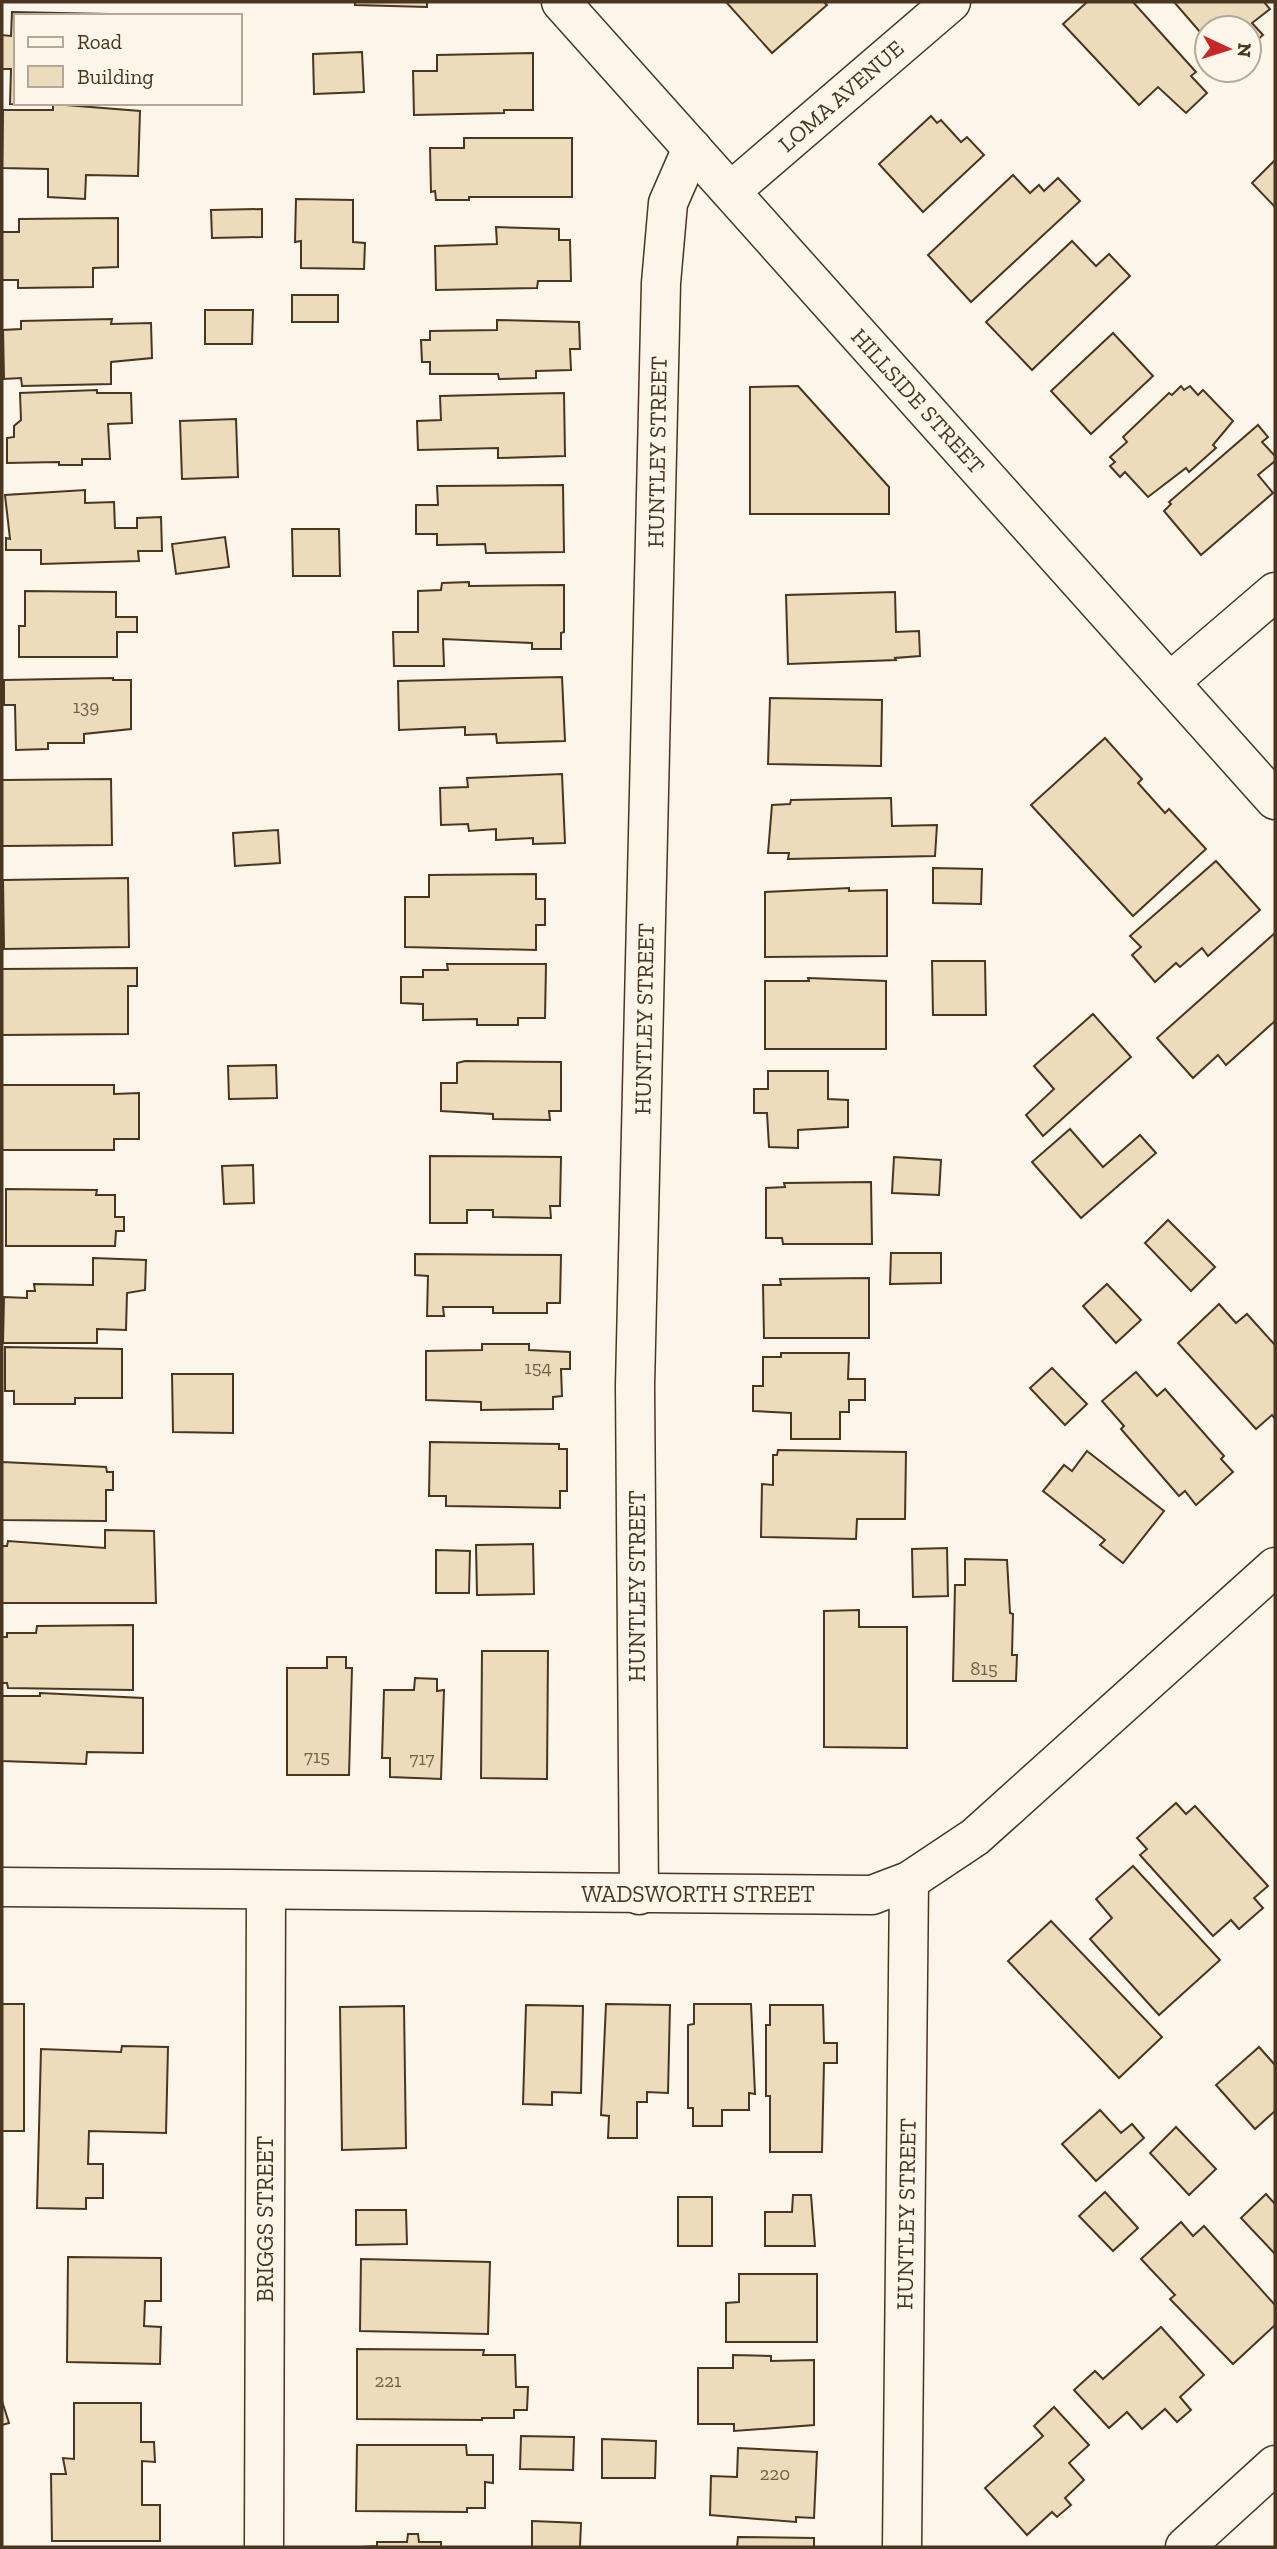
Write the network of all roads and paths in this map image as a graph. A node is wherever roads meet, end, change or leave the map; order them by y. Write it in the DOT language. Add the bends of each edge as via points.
graph roads {
  1 [pos="561,2"];
  2 [pos="951,2"];
  3 [pos="692,148"];
  4 [pos="731,191"];
  5 [pos="1275,592"];
  6 [pos="1170,681"];
  7 [pos="1275,800"];
  8 [pos="1275,1567"];
  9 [pos="909,1881"];
  10 [pos="2,1887"];
  11 [pos="266,1890"];
  12 [pos="639,1895"];
  13 [pos="1275,2465"];
  14 [pos="264,2547"];
  15 [pos="902,2547"];
  16 [pos="1185,2547"];
  1 -- 3 [label="street, HILLSIDE STREET"];
  2 -- 4 [label="street, LOMA AVENUE"];
  3 -- 4 [label="street, HILLSIDE STREET"];
  3 -- 12 [label="street, HUNTLEY STREET" via="668,203 660,304 635,1386"];
  4 -- 6 [label="street, HILLSIDE STREET"];
  5 -- 6 [label="street"];
  6 -- 7 [label="street, HILLSIDE STREET"];
  8 -- 9 [label="street, WADSWORTH STREET" via="975,1837"];
  9 -- 12 [label="street, WADSWORTH STREET" via="872,1895"];
  9 -- 15 [label="street, HUNTLEY STREET"];
  10 -- 11 [label="street, WADSWORTH STREET"];
  11 -- 12 [label="street, WADSWORTH STREET"];
  11 -- 14 [label="street, BRIGGS STREET"];
  13 -- 16 [label="street"];
}
